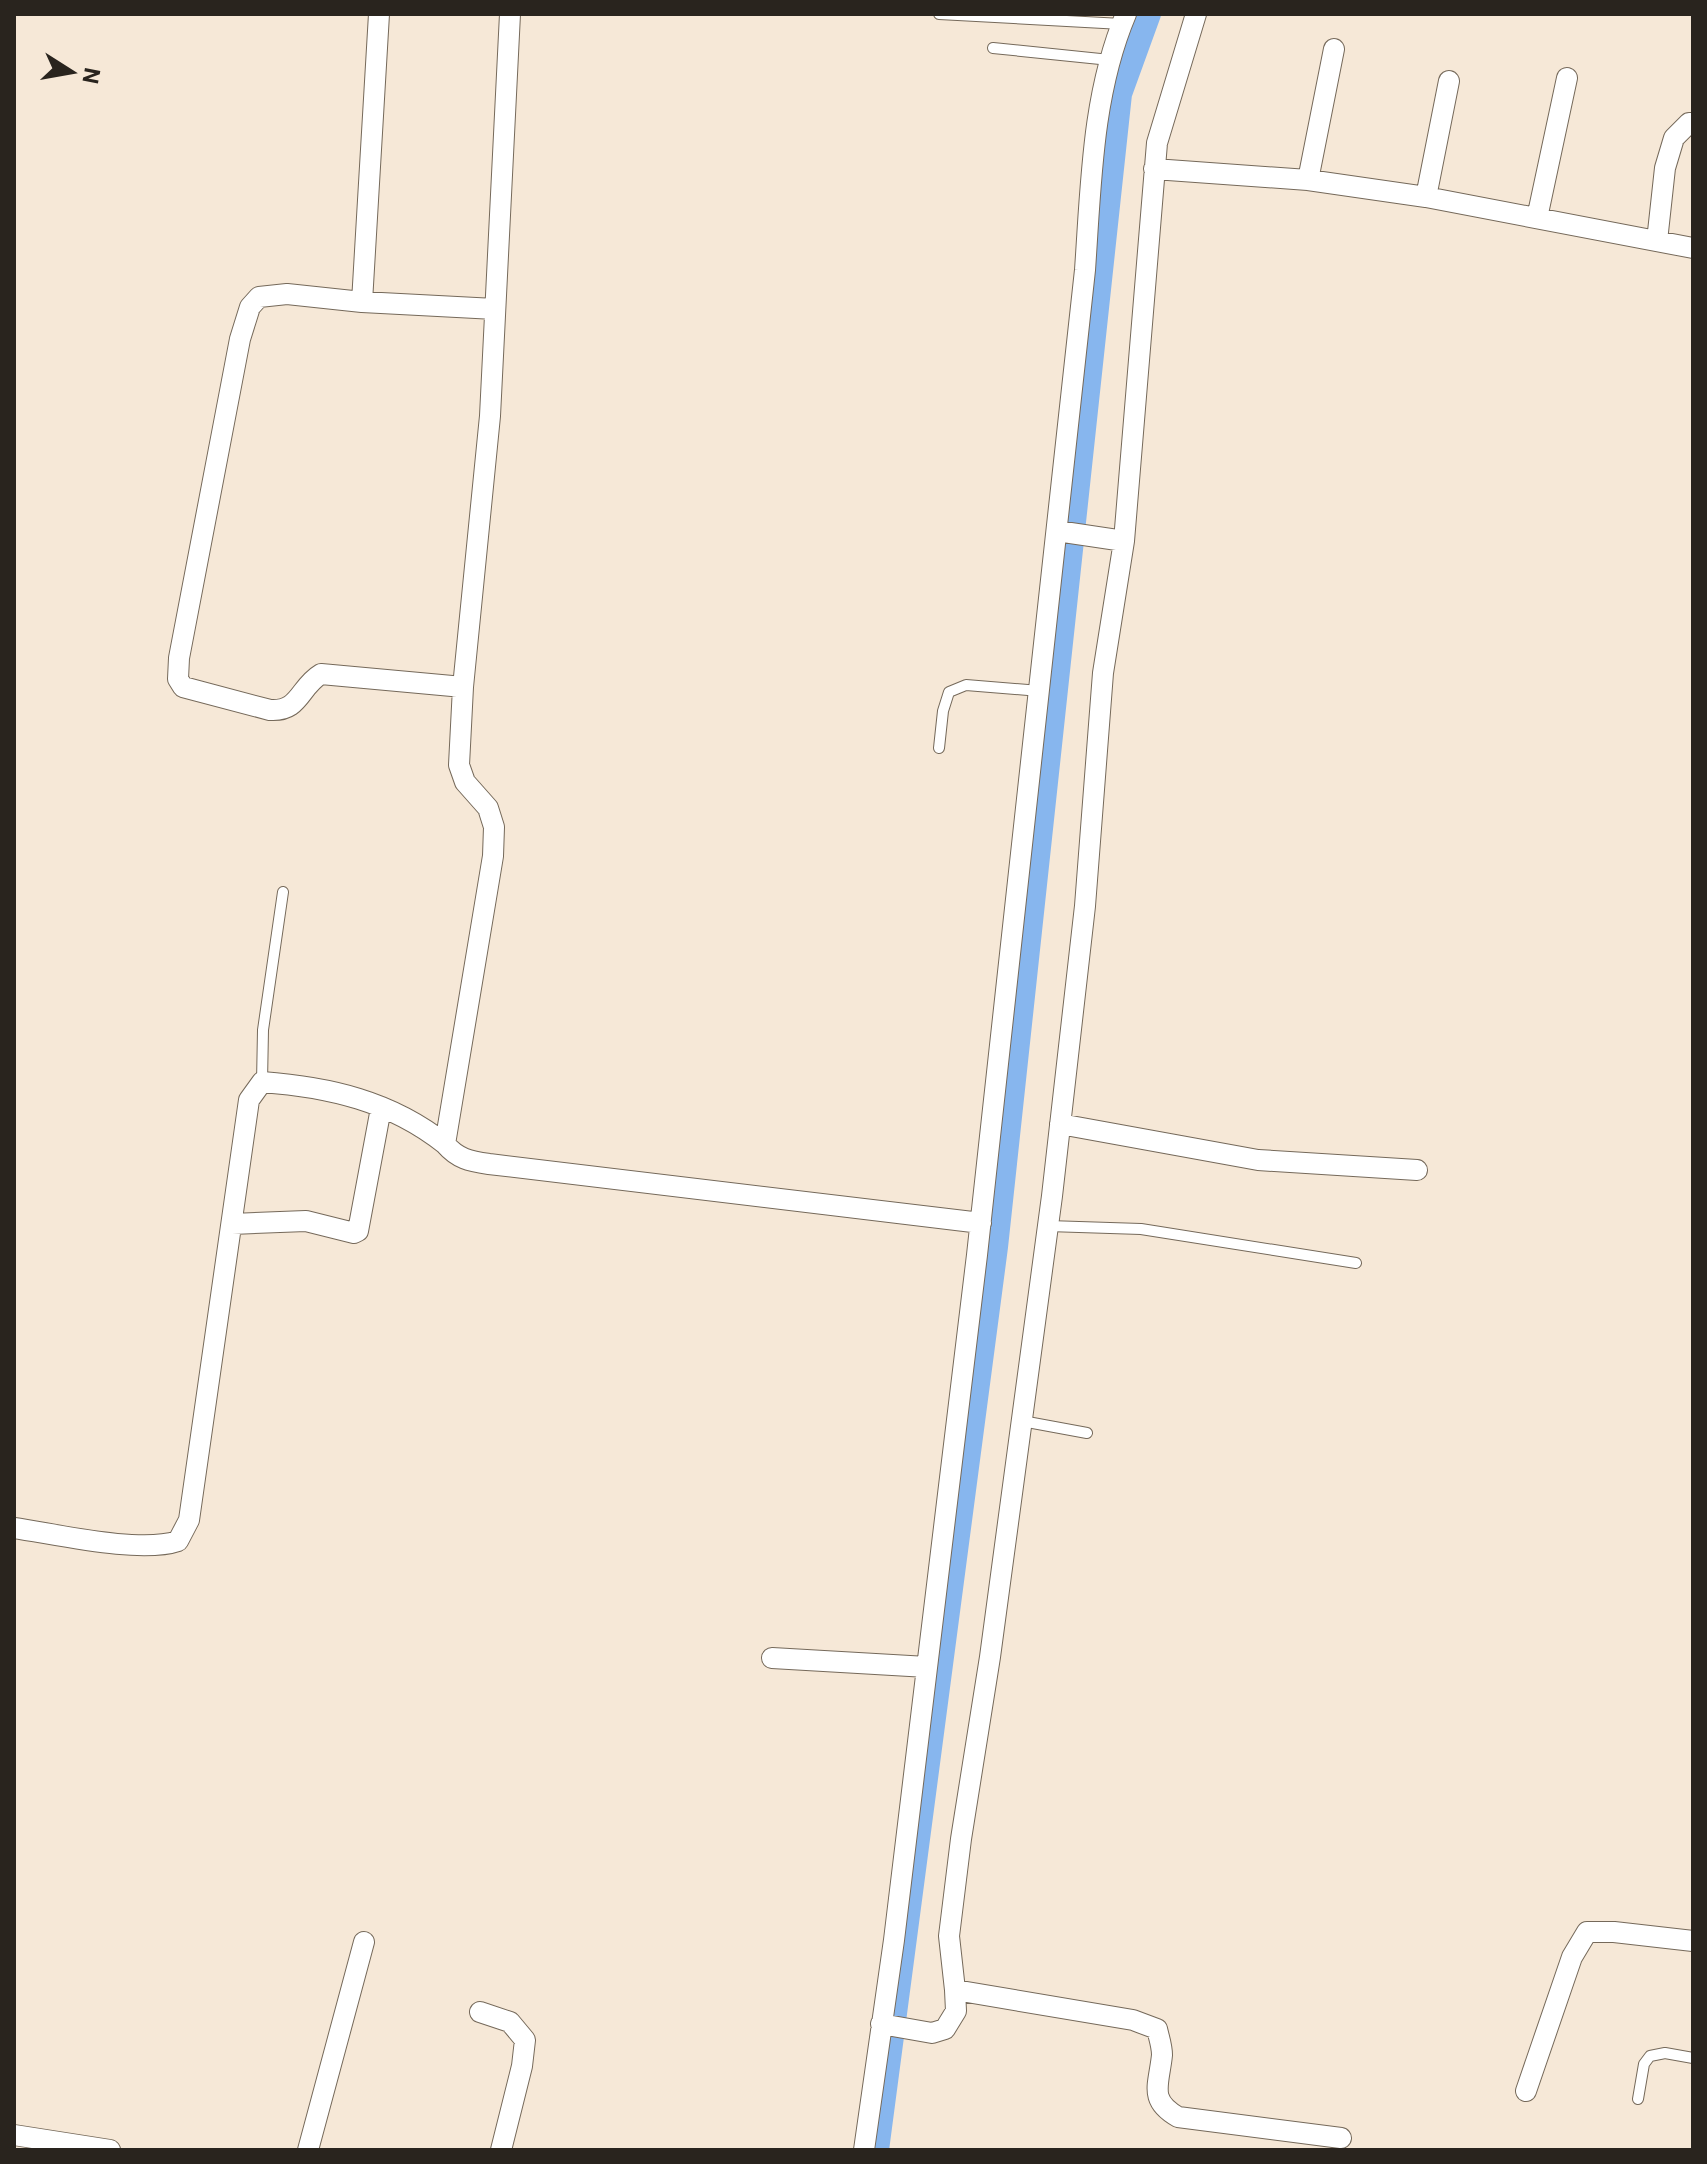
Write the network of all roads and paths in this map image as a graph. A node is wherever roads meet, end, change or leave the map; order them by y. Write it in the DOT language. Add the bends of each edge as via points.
graph roads {
  1 [pos="379,14"];
  2 [pos="510,14"];
  3 [pos="939,14"];
  4 [pos="1196,14"];
  5 [pos="1124,19"];
  6 [pos="993,48"];
  7 [pos="1334,49"];
  8 [pos="1110,60"];
  9 [pos="1567,78"];
  10 [pos="1449,81"];
  11 [pos="1693,123"];
  12 [pos="1154,169"];
  13 [pos="1308,180"];
  14 [pos="1426,197"];
  15 [pos="1537,218"];
  16 [pos="1657,241"];
  17 [pos="1693,248"];
  18 [pos="362,302"];
  19 [pos="495,309"];
  20 [pos="1061,532"];
  21 [pos="1120,541"];
  22 [pos="463,687"];
  23 [pos="1040,691"];
  24 [pos="939,748"];
  25 [pos="283,892"];
  26 [pos="262,1082"];
  27 [pos="381,1108"];
  28 [pos="1060,1124"];
  29 [pos="445,1144"];
  30 [pos="1417,1170"];
  31 [pos="981,1223"];
  32 [pos="232,1224"];
  33 [pos="1048,1226"];
  34 [pos="1356,1263"];
  35 [pos="1022,1421"];
  36 [pos="1087,1433"];
  37 [pos="14,1528"];
  38 [pos="772,1658"];
  39 [pos="927,1667"];
  40 [pos="1693,1941"];
  41 [pos="364,1942"];
  42 [pos="955,1990"];
  43 [pos="480,2012"];
  44 [pos="885,2024"];
  45 [pos="1693,2058"];
  46 [pos="1526,2091"];
  47 [pos="1638,2099"];
  48 [pos="14,2135"];
  49 [pos="1341,2138"];
  50 [pos="110,2150"];
  51 [pos="308,2150"];
  52 [pos="501,2150"];
  53 [pos="864,2150"];
  1 -- 18 [label="street"];
  2 -- 19 [label="street"];
  3 -- 5 [label="lane"];
  4 -- 12 [label="street"];
  5 -- 8 [label="street"];
  6 -- 8 [label="lane"];
  7 -- 13 [label="street"];
  8 -- 20 [label="street" via="1093,160"];
  9 -- 15 [label="street"];
  10 -- 14 [label="street"];
  11 -- 16 [label="street" via="1674,138"];
  12 -- 13 [label="street"];
  12 -- 21 [label="street"];
  13 -- 14 [label="street"];
  14 -- 15 [label="street"];
  15 -- 16 [label="street"];
  16 -- 17 [label="street"];
  18 -- 19 [label="street"];
  18 -- 22 [label="street" via="287,294 259,297 250,307 178,679 183,687 279,711 292,706 321,674"];
  19 -- 22 [label="street" via="490,416"];
  20 -- 21 [label="street"];
  20 -- 23 [label="street"];
  21 -- 28 [label="street"];
  22 -- 29 [label="street" via="459,765 465,782 488,808 493,856"];
  23 -- 24 [label="lane" via="966,685 949,692"];
  23 -- 31 [label="street"];
  25 -- 26 [label="lane" via="263,1030"];
  26 -- 27 [label="street" via="342,1092"];
  26 -- 32 [label="street" via="249,1100"];
  27 -- 29 [label="street"];
  27 -- 32 [label="street" via="358,1231 306,1221"];
  28 -- 30 [label="street" via="1258,1160"];
  28 -- 33 [label="street"];
  29 -- 31 [label="street" via="456,1157 489,1164"];
  31 -- 39 [label="street"];
  32 -- 37 [label="street" via="189,1520 178,1541 120,1543"];
  33 -- 34 [label="lane" via="1141,1229"];
  33 -- 35 [label="street"];
  35 -- 36 [label="lane"];
  35 -- 42 [label="street" via="950,1922"];
  38 -- 39 [label="street"];
  39 -- 44 [label="street"];
  40 -- 46 [label="street" via="1587,1932 1572,1957"];
  41 -- 51 [label="street"];
  42 -- 44 [label="street" via="956,2011 945,2029 932,2033"];
  42 -- 49 [label="street" via="1133,2020 1157,2029 1162,2050 1157,2097 1178,2117"];
  43 -- 52 [label="street" via="510,2022 525,2040"];
  44 -- 53 [label="street"];
  45 -- 47 [label="lane" via="1650,2056"];
  48 -- 50 [label="street"];
}
